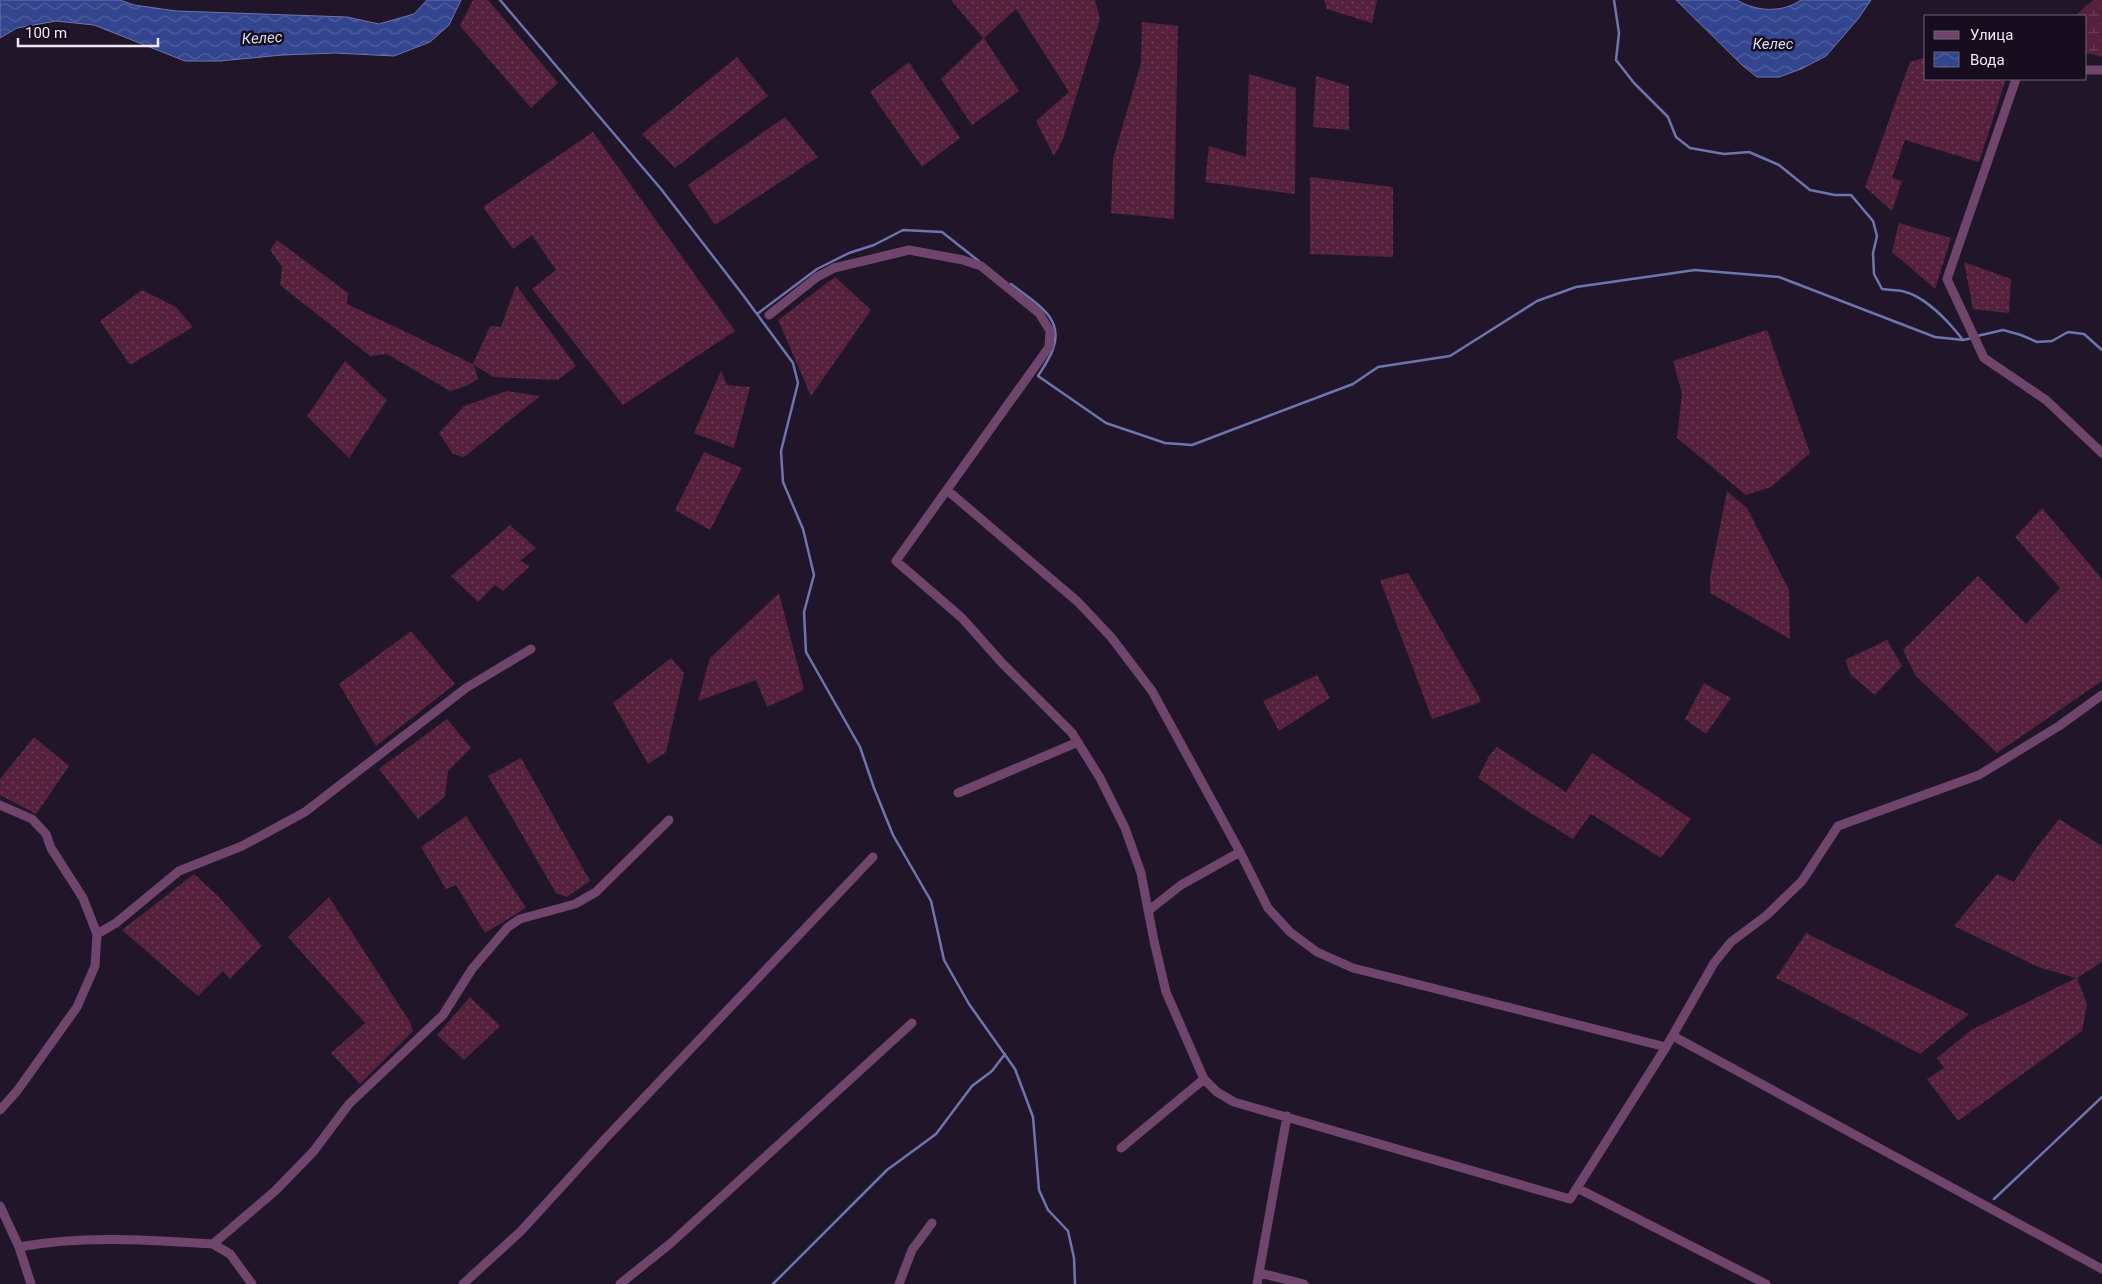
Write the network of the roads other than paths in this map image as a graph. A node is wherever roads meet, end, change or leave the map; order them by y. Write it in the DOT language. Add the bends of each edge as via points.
graph roads {
  1 [pos="2087,70"];
  2 [pos="2102,70"];
  3 [pos="2016,80"];
  4 [pos="769,315"];
  5 [pos="2102,453"];
  6 [pos="946,490"];
  7 [pos="531,649"];
  8 [pos="2102,695"];
  9 [pos="1078,742"];
  10 [pos="958,793"];
  11 [pos="0,805"];
  12 [pos="670,820"];
  13 [pos="1240,852"];
  14 [pos="873,857"];
  15 [pos="1148,910"];
  16 [pos="97,934"];
  17 [pos="912,1023"];
  18 [pos="1673,1036"];
  19 [pos="1666,1047"];
  20 [pos="1204,1079"];
  21 [pos="0,1110"];
  22 [pos="1288,1116"];
  23 [pos="1121,1148"];
  24 [pos="1577,1188"];
  25 [pos="0,1206"];
  26 [pos="932,1223"];
  27 [pos="213,1244"];
  28 [pos="18,1247"];
  29 [pos="2102,1269"];
  30 [pos="1260,1273"];
  31 [pos="31,1284"];
  32 [pos="252,1284"];
  33 [pos="463,1284"];
  34 [pos="620,1284"];
  35 [pos="900,1284"];
  36 [pos="1257,1284"];
  37 [pos="1304,1284"];
  38 [pos="1766,1284"];
  1 -- 2 [label="street"];
  3 -- 5 [label="street" via="1947,279 1984,358 2046,400"];
  4 -- 6 [label="street" via="817,277 834,268 909,250 982,266 1039,313 1050,330 1048,347"];
  6 -- 9 [label="street" via="896,561 962,618"];
  6 -- 13 [label="street" via="1078,602 1111,637 1152,691"];
  7 -- 16 [label="street" via="466,688 305,812 242,846 179,871 116,923"];
  8 -- 18 [label="street" via="2059,726 1978,775 1838,826 1802,882 1767,915 1731,942 1714,963"];
  9 -- 10 [label="street"];
  9 -- 15 [label="street" via="1125,828 1141,873"];
  11 -- 16 [label="street" via="32,819 46,834 51,848 83,898"];
  12 -- 27 [label="street" via="596,892 575,904 520,919 508,927 472,969 443,1015 349,1104 313,1152 275,1191"];
  13 -- 15 [label="street" via="1180,885"];
  13 -- 19 [label="street" via="1268,908 1290,932 1317,952 1353,968"];
  14 -- 33 [label="street" via="520,1231"];
  15 -- 20 [label="street" via="1166,992"];
  16 -- 21 [label="street" via="95,966 77,1007"];
  17 -- 34 [label="street" via="671,1243"];
  18 -- 19 [label="street"];
  18 -- 29 [label="street"];
  19 -- 24 [label="street"];
  20 -- 22 [label="street" via="1216,1092 1234,1102"];
  20 -- 23 [label="street"];
  22 -- 24 [label="street" via="1570,1199"];
  22 -- 30 [label="street"];
  24 -- 38 [label="street"];
  25 -- 28 [label="street"];
  26 -- 35 [label="street" via="912,1250"];
  27 -- 28 [label="street" via="129,1239"];
  27 -- 32 [label="street" via="230,1254"];
  28 -- 31 [label="street"];
  30 -- 36 [label="street"];
  30 -- 37 [label="street"];
}
